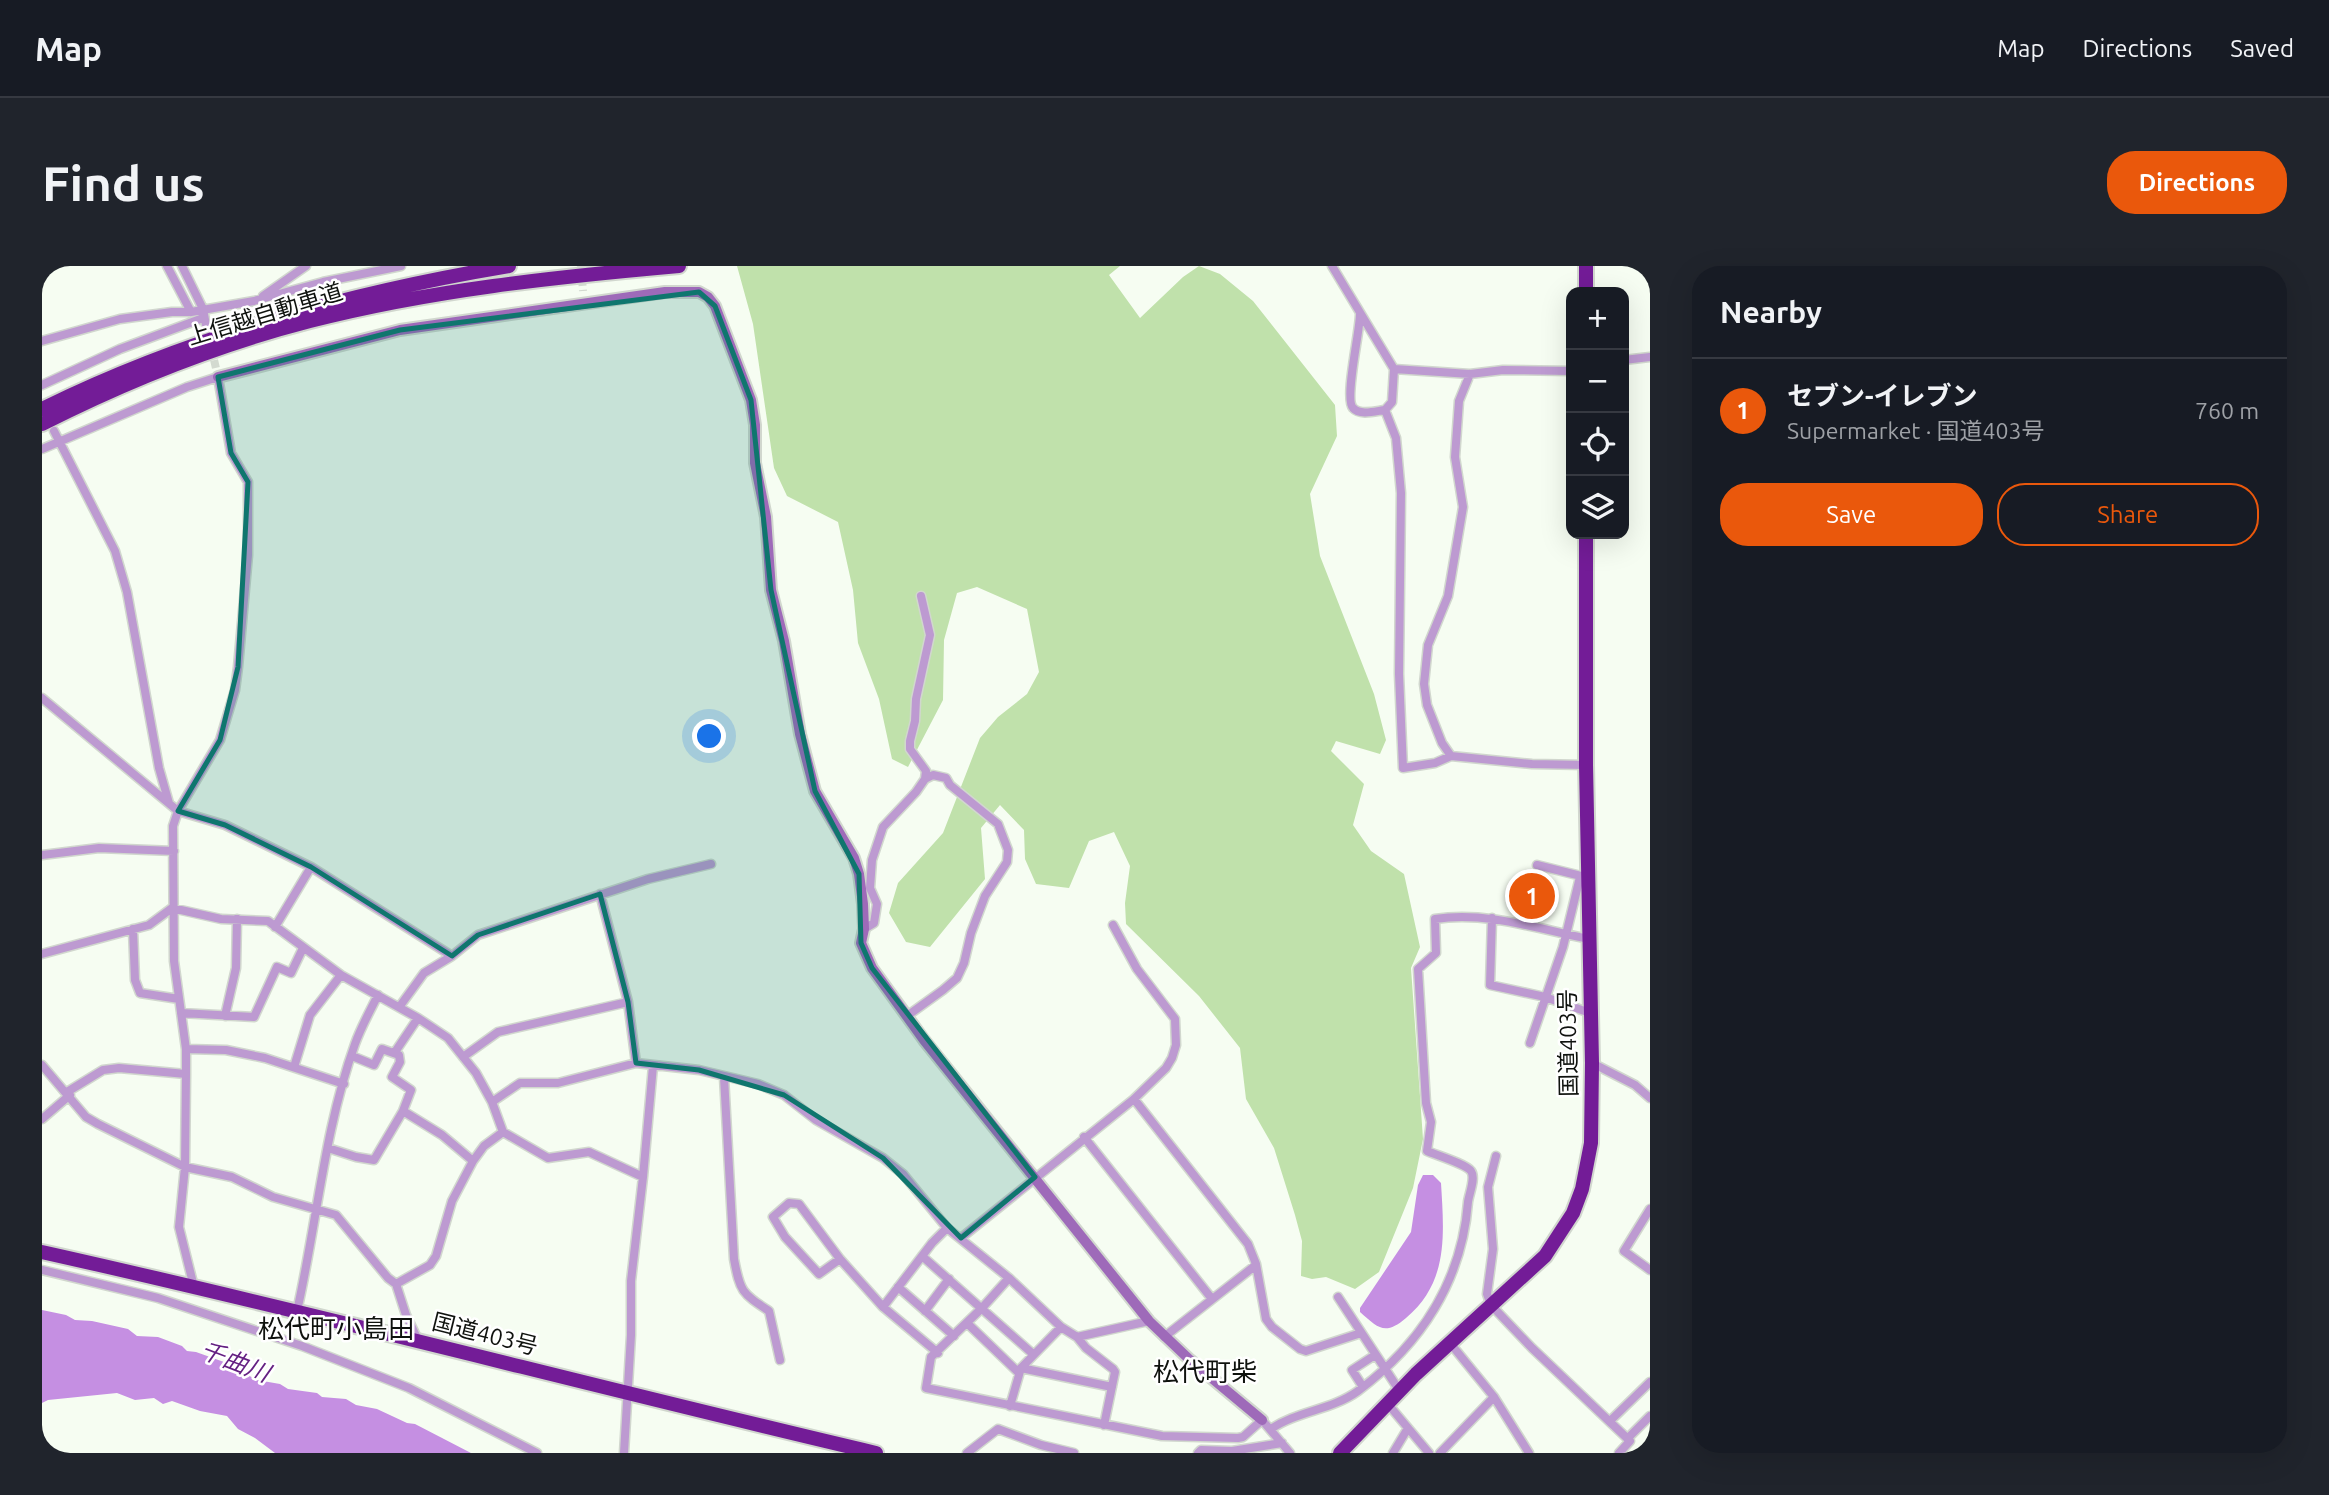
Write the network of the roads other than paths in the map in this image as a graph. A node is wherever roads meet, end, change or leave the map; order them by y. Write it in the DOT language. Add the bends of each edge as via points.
graph roads {
  1 [pos="167,266"];
  2 [pos="182,266"];
  3 [pos="306,266"];
  4 [pos="401,266"];
  5 [pos="509,266"];
  6 [pos="679,266"];
  7 [pos="1332,266"];
  8 [pos="1586,266"];
  9 [pos="1586,287"];
  10 [pos="583,291"];
  11 [pos="254,301"];
  12 [pos="584,303"];
  13 [pos="191,312"];
  14 [pos="1360,314"];
  15 [pos="204,317"];
  16 [pos="42,341"];
  17 [pos="1650,357"];
  18 [pos="1629,359"];
  19 [pos="1394,369"];
  20 [pos="1566,371"];
  21 [pos="1470,374"];
  22 [pos="218,377"];
  23 [pos="42,385"];
  24 [pos="42,410"];
  25 [pos="1385,410"];
  26 [pos="48,427"];
  27 [pos="58,441"];
  28 [pos="42,449"];
  29 [pos="1586,539"];
  30 [pos="921,596"];
  31 [pos="42,698"];
  32 [pos="1451,756"];
  33 [pos="1586,765"];
  34 [pos="925,779"];
  35 [pos="169,803"];
  36 [pos="178,811"];
  37 [pos="174,851"];
  38 [pos="42,855"];
  39 [pos="711,864"];
  40 [pos="1537,864"];
  41 [pos="311,867"];
  42 [pos="1584,877"];
  43 [pos="600,894"];
  44 [pos="172,908"];
  45 [pos="1492,918"];
  46 [pos="237,919"];
  47 [pos="1113,925"];
  48 [pos="275,928"];
  49 [pos="133,929"];
  50 [pos="864,929"];
  51 [pos="1566,934"];
  52 [pos="1589,939"];
  53 [pos="303,948"];
  54 [pos="42,954"];
  55 [pos="452,956"];
  56 [pos="341,975"];
  57 [pos="377,995"];
  58 [pos="1545,998"];
  59 [pos="179,999"];
  60 [pos="628,1002"];
  61 [pos="400,1006"];
  62 [pos="181,1013"];
  63 [pos="1591,1013"];
  64 [pos="225,1016"];
  65 [pos="907,1016"];
  66 [pos="418,1018"];
  67 [pos="1531,1043"];
  68 [pos="186,1049"];
  69 [pos="395,1052"];
  70 [pos="352,1056"];
  71 [pos="463,1057"];
  72 [pos="636,1063"];
  73 [pos="1592,1063"];
  74 [pos="42,1065"];
  75 [pos="653,1066"];
  76 [pos="294,1067"];
  77 [pos="186,1074"];
  78 [pos="724,1077"];
  79 [pos="344,1084"];
  80 [pos="69,1094"];
  81 [pos="1650,1098"];
  82 [pos="1134,1099"];
  83 [pos="492,1102"];
  84 [pos="403,1111"];
  85 [pos="42,1119"];
  86 [pos="503,1132"];
  87 [pos="1084,1137"];
  88 [pos="328,1148"];
  89 [pos="1496,1156"];
  90 [pos="473,1161"];
  91 [pos="185,1167"];
  92 [pos="643,1177"];
  93 [pos="1035,1177"];
  94 [pos="316,1209"];
  95 [pos="1650,1209"];
  96 [pos="947,1228"];
  97 [pos="961,1238"];
  98 [pos="42,1252"];
  99 [pos="922,1256"];
  100 [pos="840,1259"];
  101 [pos="1256,1265"];
  102 [pos="42,1270"];
  103 [pos="1650,1270"];
  104 [pos="1009,1278"];
  105 [pos="949,1279"];
  106 [pos="396,1284"];
  107 [pos="194,1287"];
  108 [pos="898,1287"];
  109 [pos="1338,1297"];
  110 [pos="1212,1300"];
  111 [pos="1491,1305"];
  112 [pos="883,1307"];
  113 [pos="982,1308"];
  114 [pos="297,1311"];
  115 [pos="925,1311"];
  116 [pos="1150,1321"];
  117 [pos="967,1323"];
  118 [pos="1061,1328"];
  119 [pos="1361,1333"];
  120 [pos="954,1336"];
  121 [pos="1077,1337"];
  122 [pos="1164,1337"];
  123 [pos="418,1340"];
  124 [pos="1450,1343"];
  125 [pos="938,1353"];
  126 [pos="1033,1354"];
  127 [pos="1375,1355"];
  128 [pos="780,1360"];
  129 [pos="1384,1369"];
  130 [pos="1020,1371"];
  131 [pos="1650,1382"];
  132 [pos="1112,1387"];
  133 [pos="1363,1387"];
  134 [pos="1399,1390"];
  135 [pos="626,1393"];
  136 [pos="1494,1397"];
  137 [pos="1387,1403"];
  138 [pos="1010,1406"];
  139 [pos="1650,1416"];
  140 [pos="1262,1420"];
  141 [pos="1610,1421"];
  142 [pos="1104,1425"];
  143 [pos="1408,1428"];
  144 [pos="1270,1429"];
  145 [pos="1628,1438"];
  146 [pos="1282,1444"];
  147 [pos="1621,1452"];
  148 [pos="537,1453"];
  149 [pos="624,1453"];
  150 [pos="876,1453"];
  151 [pos="968,1453"];
  152 [pos="1074,1453"];
  153 [pos="1198,1453"];
  154 [pos="1290,1453"];
  155 [pos="1340,1453"];
  156 [pos="1393,1453"];
  157 [pos="1429,1453"];
  158 [pos="1440,1453"];
  159 [pos="1529,1453"];
  1 -- 13 [label="street"];
  2 -- 15 [label="street"];
  3 -- 11 [label="street"];
  4 -- 11 [label="street"];
  5 -- 24 [label="highway, 上信越自動車道" via="269,319 148,361"];
  6 -- 26 [label="highway, 上信越自動車道" via="478,288 310,321 151,374"];
  7 -- 14 [label="street"];
  8 -- 9 [label="highway"];
  10 -- 12 [label="street"];
  11 -- 15 [label="street"];
  12 -- 22 [label="street" via="400,330"];
  12 -- 50 [label="street" via="690,291 708,297 724,324 751,400 771,590 800,734 815,791 855,858"];
  13 -- 15 [label="street"];
  13 -- 16 [label="street" via="120,319"];
  14 -- 19 [label="street"];
  14 -- 25 [label="street" via="1349,402 1360,412"];
  15 -- 23 [label="street"];
  17 -- 18 [label="street"];
  19 -- 21 [label="street"];
  19 -- 25 [label="street" via="1392,402"];
  20 -- 21 [label="street"];
  21 -- 32 [label="street" via="1459,401 1455,457 1463,507 1448,596 1428,645 1425,672 1427,705"];
  22 -- 27 [label="street"];
  22 -- 36 [label="street" via="231,453 248,482 248,555 238,667 220,740"];
  25 -- 32 [label="street" via="1396,438 1401,494 1403,768"];
  26 -- 27 [label="street"];
  27 -- 28 [label="street"];
  27 -- 35 [label="street" via="115,551"];
  29 -- 33 [label="highway, 国道403号"];
  30 -- 34 [label="street" via="930,635 909,741 926,771"];
  31 -- 35 [label="street"];
  32 -- 33 [label="street"];
  33 -- 42 [label="highway, 国道403号"];
  34 -- 50 [label="street" via="883,827 872,860 870,888 877,904 874,923"];
  34 -- 65 [label="street" via="933,775 946,778 998,824 1008,850 1007,862 985,896 957,978"];
  35 -- 36 [label="street"];
  36 -- 37 [label="street"];
  36 -- 41 [label="street" via="225,825"];
  37 -- 38 [label="street" via="99,848"];
  37 -- 44 [label="street"];
  39 -- 43 [label="street"];
  40 -- 42 [label="street"];
  41 -- 48 [label="street"];
  41 -- 55 [label="street"];
  42 -- 51 [label="street"];
  42 -- 52 [label="highway, 国道403号"];
  43 -- 55 [label="street" via="478,935"];
  43 -- 60 [label="street"];
  44 -- 46 [label="street"];
  44 -- 49 [label="street" via="149,925"];
  44 -- 59 [label="street"];
  45 -- 51 [label="street"];
  45 -- 58 [label="street" via="1490,985"];
  45 -- 129 [label="street" via="1435,919 1436,953 1418,969 1431,1122 1427,1151 1468,1169 1472,1176 1463,1236 1440,1300 1419,1334"];
  46 -- 48 [label="street" via="268,921"];
  46 -- 64 [label="street" via="236,968"];
  47 -- 82 [label="street" via="1137,969 1175,1019 1177,1032 1166,1068"];
  48 -- 53 [label="street"];
  49 -- 54 [label="street"];
  49 -- 59 [label="street" via="135,980 140,993"];
  50 -- 65 [label="street" via="861,943 872,968"];
  51 -- 52 [label="street"];
  51 -- 58 [label="street"];
  52 -- 63 [label="highway, 国道403号"];
  53 -- 56 [label="street"];
  53 -- 64 [label="street" via="291,973 277,967 254,1017"];
  55 -- 61 [label="street" via="424,973"];
  56 -- 57 [label="street"];
  56 -- 76 [label="street" via="310,1015"];
  57 -- 61 [label="street"];
  57 -- 70 [label="street"];
  58 -- 63 [label="street"];
  58 -- 67 [label="street"];
  59 -- 62 [label="street"];
  60 -- 71 [label="street" via="498,1031"];
  60 -- 72 [label="street"];
  61 -- 66 [label="street"];
  62 -- 64 [label="street"];
  62 -- 68 [label="street"];
  63 -- 73 [label="highway, 国道403号"];
  65 -- 93 [label="street"];
  66 -- 69 [label="street"];
  66 -- 71 [label="street" via="448,1038"];
  68 -- 76 [label="street" via="226,1050"];
  68 -- 77 [label="street"];
  69 -- 70 [label="street" via="382,1049 374,1065"];
  69 -- 84 [label="street" via="400,1062 392,1077 411,1090"];
  70 -- 79 [label="street"];
  71 -- 83 [label="street"];
  72 -- 75 [label="street"];
  72 -- 83 [label="street" via="558,1083 520,1083"];
  73 -- 81 [label="street"];
  73 -- 111 [label="highway, 国道403号" via="1591,1143 1573,1213 1545,1256"];
  74 -- 80 [label="street"];
  75 -- 78 [label="street"];
  75 -- 92 [label="street"];
  76 -- 79 [label="street"];
  77 -- 80 [label="street" via="103,1070"];
  77 -- 91 [label="street"];
  78 -- 96 [label="street" via="785,1095 816,1120 883,1158 903,1174"];
  78 -- 128 [label="street" via="738,1281 745,1295 769,1311"];
  79 -- 88 [label="street"];
  80 -- 85 [label="street"];
  80 -- 91 [label="street" via="98,1124"];
  82 -- 87 [label="street"];
  82 -- 101 [label="street" via="1248,1244"];
  83 -- 86 [label="street"];
  84 -- 88 [label="street" via="374,1160"];
  84 -- 90 [label="street"];
  86 -- 90 [label="street"];
  86 -- 92 [label="street" via="548,1158 589,1152"];
  87 -- 93 [label="street"];
  87 -- 110 [label="street"];
  88 -- 94 [label="street"];
  89 -- 111 [label="street" via="1488,1188 1493,1249 1486,1294"];
  90 -- 106 [label="street" via="452,1201 436,1256 423,1271"];
  91 -- 94 [label="street" via="232,1177 273,1197"];
  91 -- 107 [label="street" via="179,1227"];
  92 -- 135 [label="street" via="631,1281"];
  93 -- 97 [label="street"];
  93 -- 116 [label="street"];
  94 -- 106 [label="street" via="337,1216"];
  94 -- 114 [label="street"];
  95 -- 103 [label="street" via="1625,1251"];
  96 -- 97 [label="street"];
  96 -- 99 [label="street"];
  97 -- 104 [label="street"];
  98 -- 107 [label="highway, 国道403号"];
  99 -- 105 [label="street"];
  99 -- 108 [label="street"];
  100 -- 100 [label="street" via="799,1203 789,1203 773,1217 819,1274"];
  100 -- 112 [label="street"];
  101 -- 110 [label="street"];
  101 -- 119 [label="street" via="1266,1319 1300,1349 1312,1350"];
  102 -- 148 [label="street" via="158,1298 302,1346 409,1388"];
  104 -- 113 [label="street"];
  104 -- 118 [label="street"];
  105 -- 113 [label="street"];
  105 -- 115 [label="street"];
  106 -- 123 [label="street"];
  107 -- 114 [label="highway, 国道403号"];
  108 -- 112 [label="street"];
  108 -- 115 [label="street"];
  109 -- 119 [label="street"];
  110 -- 122 [label="street"];
  111 -- 124 [label="highway, 国道403号"];
  111 -- 141 [label="street"];
  112 -- 125 [label="street"];
  113 -- 117 [label="street"];
  113 -- 126 [label="street"];
  114 -- 123 [label="highway, 国道403号"];
  115 -- 120 [label="street"];
  116 -- 121 [label="street"];
  116 -- 122 [label="street"];
  117 -- 120 [label="street"];
  117 -- 130 [label="street"];
  118 -- 121 [label="street"];
  118 -- 126 [label="street"];
  119 -- 127 [label="street"];
  120 -- 125 [label="street"];
  121 -- 132 [label="street" via="1113,1368"];
  122 -- 140 [label="street"];
  123 -- 135 [label="highway, 国道403号"];
  124 -- 134 [label="highway, 国道403号"];
  124 -- 136 [label="street"];
  125 -- 138 [label="street" via="930,1357 926,1388"];
  126 -- 130 [label="street"];
  127 -- 129 [label="street"];
  127 -- 133 [label="street" via="1353,1370"];
  129 -- 133 [label="street"];
  129 -- 134 [label="street"];
  130 -- 132 [label="street"];
  130 -- 138 [label="street"];
  131 -- 141 [label="street"];
  132 -- 142 [label="street"];
  133 -- 144 [label="street" via="1337,1404"];
  134 -- 137 [label="highway, 国道403号"];
  135 -- 149 [label="street"];
  135 -- 150 [label="highway, 国道403号"];
  136 -- 158 [label="street"];
  136 -- 159 [label="street"];
  137 -- 143 [label="street"];
  137 -- 155 [label="highway, 国道403号"];
  138 -- 142 [label="street"];
  139 -- 145 [label="street"];
  140 -- 142 [label="street" via="1243,1437 1230,1438 1162,1436"];
  140 -- 144 [label="street"];
  141 -- 145 [label="street"];
  143 -- 156 [label="street"];
  143 -- 157 [label="street"];
  144 -- 146 [label="street"];
  145 -- 147 [label="street"];
  146 -- 153 [label="street"];
  146 -- 154 [label="street"];
  151 -- 152 [label="street" via="998,1429"];
}
